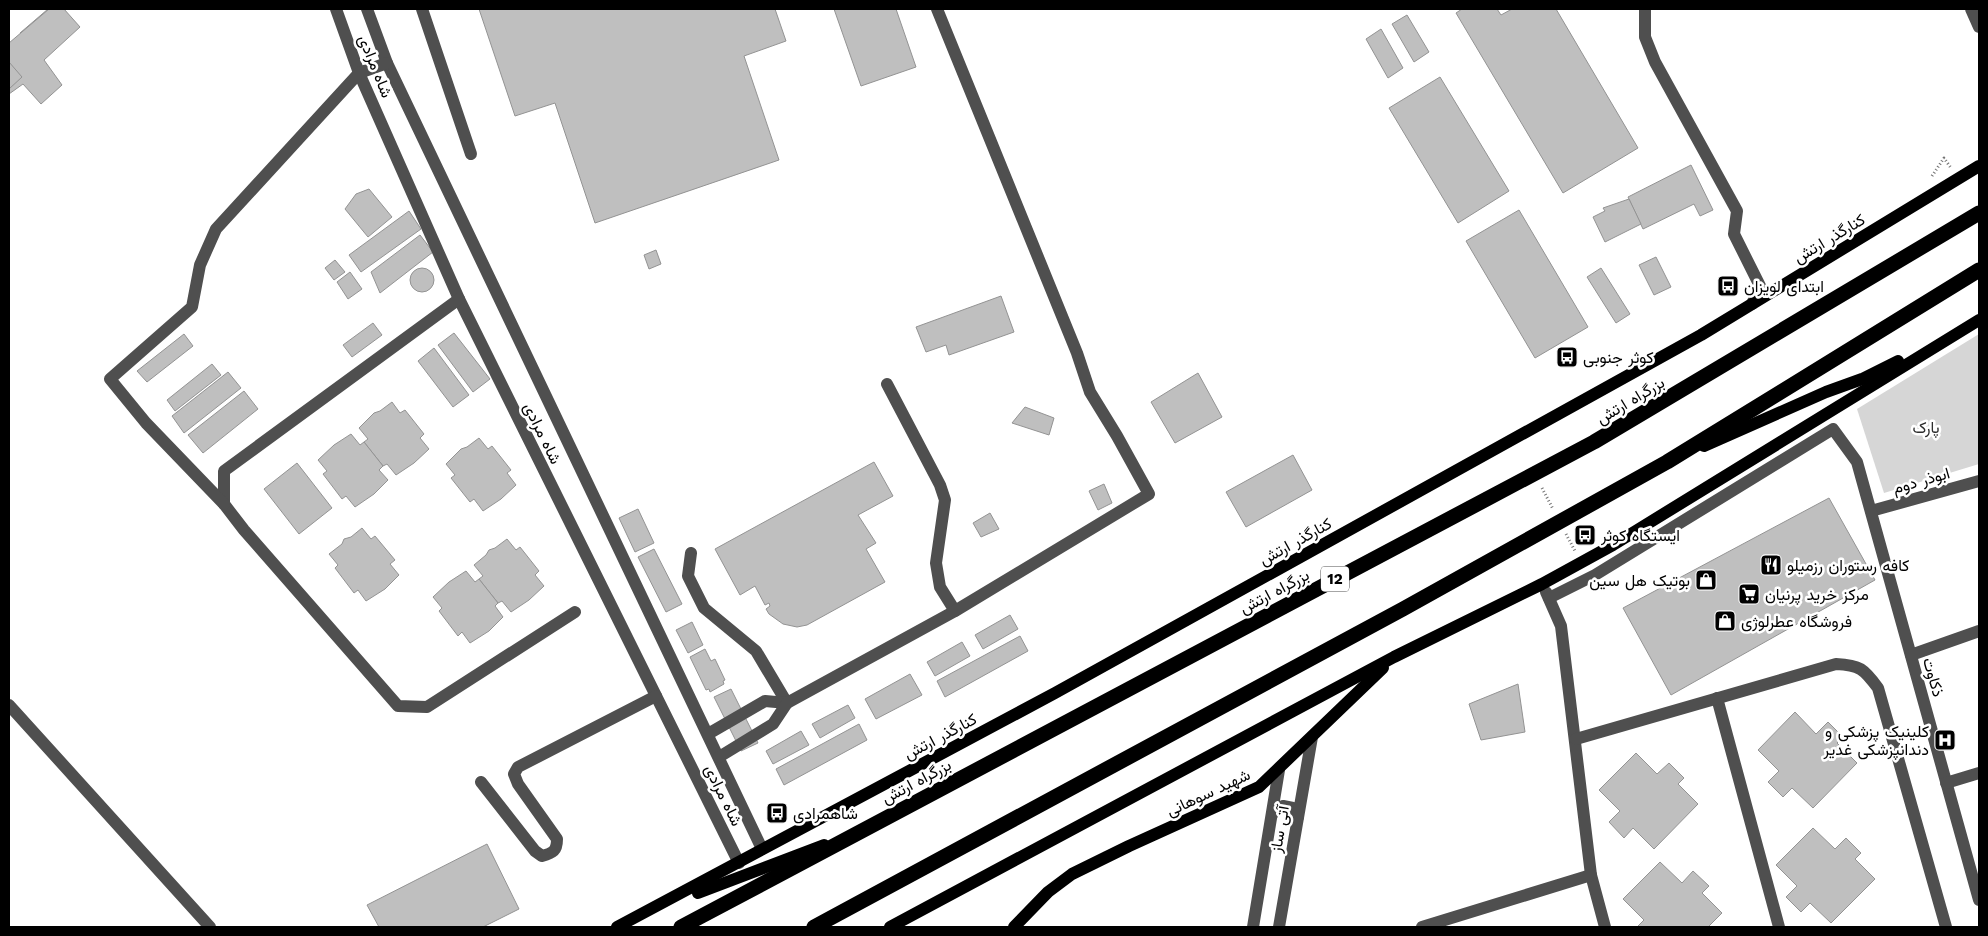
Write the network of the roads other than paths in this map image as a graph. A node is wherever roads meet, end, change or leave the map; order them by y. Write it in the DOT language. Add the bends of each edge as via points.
graph roads {
  1 [pos="336,9"];
  2 [pos="367,9"];
  3 [pos="422,9"];
  4 [pos="936,9"];
  5 [pos="1644,9"];
  6 [pos="1971,9"];
  7 [pos="1979,27"];
  8 [pos="387,63"];
  9 [pos="359,73"];
  10 [pos="470,154"];
  11 [pos="1979,166"];
  12 [pos="1979,213"];
  13 [pos="1979,270"];
  14 [pos="459,299"];
  15 [pos="1752,304"];
  16 [pos="1976,322"];
  17 [pos="887,384"];
  18 [pos="1667,462"];
  19 [pos="1979,481"];
  20 [pos="224,504"];
  21 [pos="1871,511"];
  22 [pos="691,553"];
  23 [pos="1542,584"];
  24 [pos="1549,598"];
  25 [pos="955,611"];
  26 [pos="575,612"];
  27 [pos="1979,631"];
  28 [pos="1911,655"];
  29 [pos="1394,657"];
  30 [pos="656,696"];
  31 [pos="1717,698"];
  32 [pos="787,703"];
  33 [pos="9,705"];
  34 [pos="708,734"];
  35 [pos="1312,737"];
  36 [pos="1576,739"];
  37 [pos="718,757"];
  38 [pos="1279,770"];
  39 [pos="1979,773"];
  40 [pos="481,782"];
  41 [pos="1946,783"];
  42 [pos="1272,814"];
  43 [pos="1298,817"];
  44 [pos="862,830"];
  45 [pos="762,849"];
  46 [pos="739,863"];
  47 [pos="1591,875"];
  48 [pos="1979,900"];
  49 [pos="642,914"];
  50 [pos="210,927"];
  51 [pos="617,927"];
  52 [pos="681,927"];
  53 [pos="814,927"];
  54 [pos="890,927"];
  55 [pos="1014,927"];
  56 [pos="1253,927"];
  57 [pos="1279,927"];
  58 [pos="1422,927"];
  59 [pos="1605,927"];
  60 [pos="1779,927"];
  61 [pos="1946,927"];
  1 -- 9 [label="street, شاه مرادی"];
  2 -- 8 [label="street, شاه مرادی"];
  3 -- 10 [label="street"];
  4 -- 25 [label="street" via="1077,352 1090,392 1149,494"];
  5 -- 15 [label="street" via="1645,37 1655,62 1737,211 1734,234 1760,286"];
  6 -- 7 [label="street"];
  8 -- 9 [label="street"];
  8 -- 34 [label="street, شاه مرادی"];
  9 -- 14 [label="street, شاه مرادی"];
  9 -- 20 [label="street" via="216,229 200,265 192,307 110,379 146,423"];
  11 -- 15 [label="main road, کنارگذر ارتش"];
  12 -- 44 [label="highway, بزرگراه ارتش / 12" via="1594,442"];
  13 -- 18 [label="highway"];
  14 -- 20 [label="street" via="224,471"];
  14 -- 30 [label="street, شاه مرادی"];
  15 -- 45 [label="main road, کنارگذر ارتش" via="1693,340 1055,693"];
  16 -- 18 [label="main road" via="1862,379"];
  16 -- 23 [label="main road" via="1681,505"];
  17 -- 25 [label="street" via="945,500 936,563 940,587"];
  18 -- 53 [label="highway"];
  19 -- 21 [label="street, ابوذر دوم"];
  20 -- 26 [label="street" via="398,706 427,707"];
  21 -- 24 [label="street, ذکاوت" via="1857,462 1833,429 1595,575"];
  21 -- 28 [label="street, ذکاوت"];
  22 -- 32 [label="street" via="688,576 704,608 756,651"];
  23 -- 24 [label="street"];
  23 -- 29 [label="main road"];
  24 -- 36 [label="street" via="1561,626"];
  25 -- 32 [label="street"];
  27 -- 28 [label="street"];
  28 -- 41 [label="street, ذکاوت"];
  29 -- 35 [label="main road, شهید سوهانی"];
  29 -- 54 [label="main road"];
  30 -- 40 [label="street" via="518,767 514,774 518,784 557,839 557,847 552,854 542,856 535,852"];
  30 -- 46 [label="street, شاه مرادی"];
  31 -- 36 [label="street"];
  31 -- 60 [label="street"];
  31 -- 61 [label="street" via="1836,664 1856,665 1867,673 1878,688"];
  32 -- 34 [label="street" via="765,701"];
  32 -- 37 [label="street" via="774,724"];
  33 -- 50 [label="street"];
  34 -- 37 [label="street, شاه مرادی"];
  35 -- 38 [label="main road, شهید سوهانی"];
  35 -- 43 [label="street, آتی ساز"];
  36 -- 47 [label="street"];
  37 -- 45 [label="street, شاه مرادی"];
  38 -- 42 [label="street, آتی ساز"];
  38 -- 55 [label="main road, شهید سوهانی" via="1248,794 1072,874 1048,892"];
  39 -- 41 [label="street"];
  41 -- 48 [label="street, ذکاوت"];
  42 -- 43 [label="street" via="1283,806 1293,808"];
  42 -- 56 [label="street, آتی ساز"];
  43 -- 57 [label="street, آتی ساز"];
  44 -- 49 [label="main road"];
  44 -- 52 [label="highway, بزرگراه ارتش / 12"];
  45 -- 46 [label="main road, کنارگذر ارتش"];
  46 -- 49 [label="main road, کنارگذر ارتش"];
  47 -- 58 [label="street"];
  47 -- 59 [label="street"];
  49 -- 51 [label="main road, کنارگذر ارتش"];
}
